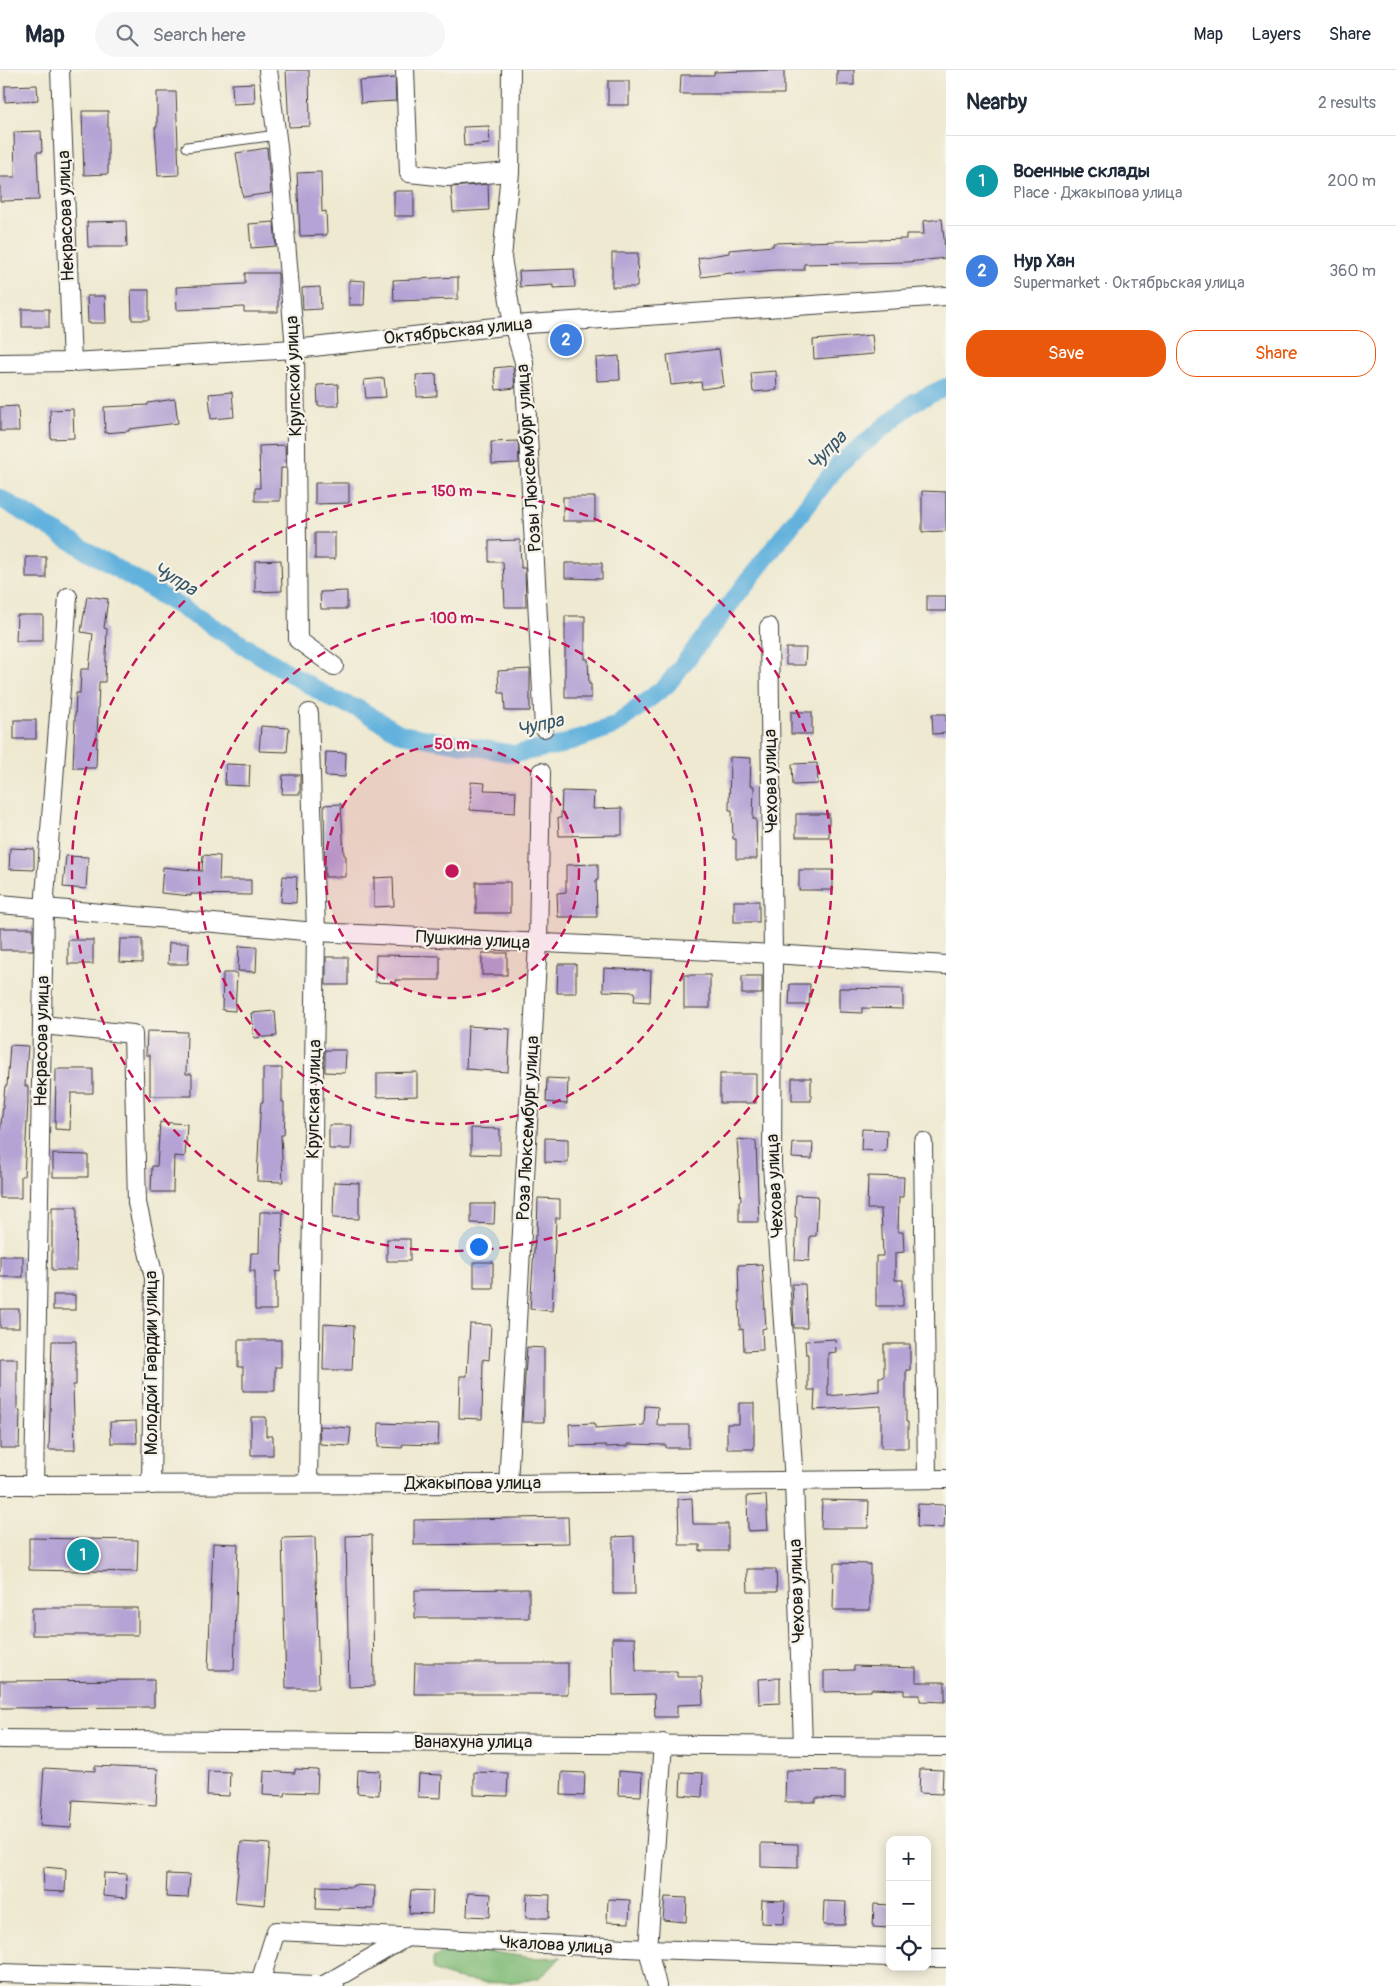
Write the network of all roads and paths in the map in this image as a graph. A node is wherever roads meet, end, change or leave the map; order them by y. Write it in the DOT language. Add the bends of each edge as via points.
graph roads {
  1 [pos="60,70"];
  2 [pos="268,70"];
  3 [pos="405,70"];
  4 [pos="511,70"];
  5 [pos="277,135"];
  6 [pos="187,147"];
  7 [pos="510,172"];
  8 [pos="946,296"];
  9 [pos="513,325"];
  10 [pos="295,348"];
  11 [pos="72,362"];
  12 [pos="0,364"];
  13 [pos="68,597"];
  14 [pos="769,627"];
  15 [pos="334,666"];
  16 [pos="309,713"];
  17 [pos="544,728"];
  18 [pos="541,772"];
  19 [pos="0,904"];
  20 [pos="44,909"];
  21 [pos="316,932"];
  22 [pos="538,943"];
  23 [pos="773,954"];
  24 [pos="946,965"];
  25 [pos="42,1025"];
  26 [pos="923,1142"];
  27 [pos="946,1478"];
  28 [pos="927,1479"];
  29 [pos="794,1481"];
  30 [pos="308,1484"];
  31 [pos="508,1484"];
  32 [pos="151,1485"];
  33 [pos="0,1486"];
  34 [pos="34,1486"];
  35 [pos="0,1739"];
  36 [pos="663,1743"];
  37 [pos="803,1745"];
  38 [pos="946,1747"];
  39 [pos="405,1938"];
  40 [pos="648,1949"];
  41 [pos="886,1957"];
  42 [pos="931,1958"];
  43 [pos="946,1958"];
  44 [pos="0,1973"];
  45 [pos="260,1982"];
  46 [pos="324,1985"];
  47 [pos="335,1986"];
  48 [pos="657,1986"];
  1 -- 11 [label="street, Некрасова улица"];
  2 -- 5 [label="street, Крупской улица"];
  3 -- 7 [label="street" via="410,173 447,176"];
  4 -- 7 [label="street, Розы Люксембург улица"];
  5 -- 6 [label="lane"];
  5 -- 10 [label="street, Крупской улица"];
  7 -- 9 [label="street, Розы Люксембург улица" via="502,258"];
  8 -- 9 [label="street, Октябрьская улица"];
  9 -- 10 [label="street, Октябрьская улица"];
  9 -- 17 [label="street, Розы Люксембург улица" via="524,362"];
  10 -- 11 [label="street, Октябрьская улица"];
  10 -- 15 [label="street, Крупской улица" via="298,640"];
  11 -- 12 [label="street, Октябрьская улица"];
  13 -- 20 [label="street, Некрасова улица"];
  14 -- 23 [label="street, Чехова улица"];
  16 -- 21 [label="street, Крупская улица"];
  18 -- 22 [label="street, Роза Люксембург улица"];
  19 -- 20 [label="street, Пушкина улица"];
  20 -- 21 [label="street, Пушкина улица"];
  20 -- 25 [label="street, Некрасова улица"];
  21 -- 22 [label="street, Пушкина улица"];
  21 -- 30 [label="street, Крупская улица"];
  22 -- 23 [label="street, Пушкина улица"];
  22 -- 31 [label="street, Роза Люксембург улица"];
  23 -- 24 [label="street, Пушкина улица"];
  23 -- 29 [label="street, Чехова улица" via="772,1165"];
  25 -- 32 [label="street, Молодой Гвардии улица" via="133,1034 137,1203 154,1278"];
  25 -- 34 [label="street, Некрасова улица"];
  26 -- 28 [label="street"];
  27 -- 28 [label="street, Джакыпова улица"];
  28 -- 29 [label="street, Джакыпова улица"];
  29 -- 31 [label="street, Джакыпова улица"];
  29 -- 37 [label="street, Чехова улица"];
  30 -- 31 [label="street, Джакыпова улица"];
  30 -- 32 [label="street, Джакыпова улица"];
  32 -- 34 [label="street, Джакыпова улица"];
  33 -- 34 [label="street, Джакыпова улица"];
  35 -- 36 [label="street, Ванахуна улица"];
  36 -- 37 [label="street, Ванахуна улица"];
  36 -- 40 [label="street"];
  37 -- 38 [label="street, Ванахуна улица"];
  39 -- 40 [label="street, Чкалова улица"];
  39 -- 45 [label="street, Чкалова улица" via="276,1931"];
  39 -- 46 [label="street"];
  40 -- 41 [label="street, Чкалова улица"];
  40 -- 48 [label="street"];
  42 -- 43 [label="street"];
  44 -- 45 [label="street"];
  45 -- 46 [label="street"];
  46 -- 47 [label="street"];
}
